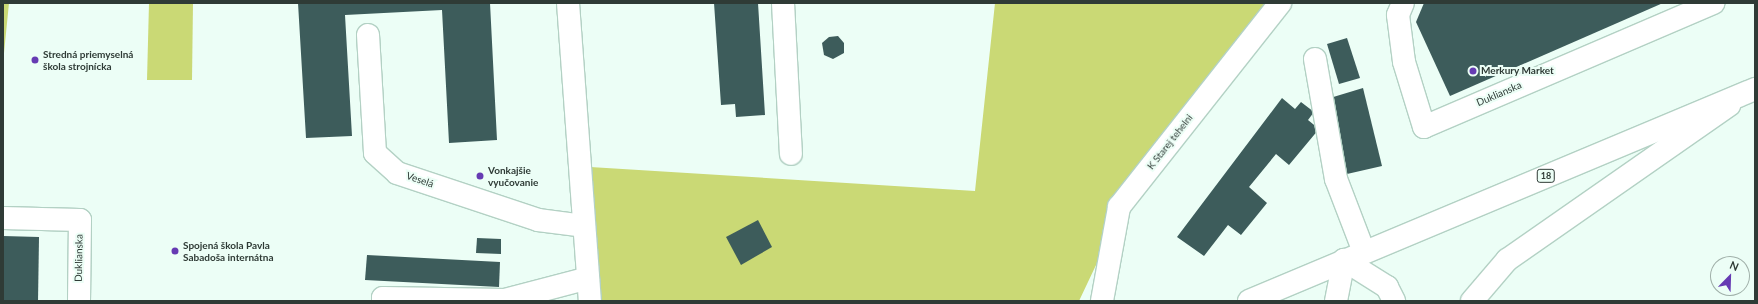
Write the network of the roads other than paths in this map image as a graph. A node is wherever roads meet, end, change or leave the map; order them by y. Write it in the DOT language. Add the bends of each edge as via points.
graph roads {
  1 [pos="568,3"];
  2 [pos="783,3"];
  3 [pos="1280,3"];
  4 [pos="1403,3"];
  5 [pos="1714,3"];
  6 [pos="368,35"];
  7 [pos="1315,59"];
  8 [pos="1751,91"];
  9 [pos="791,154"];
  10 [pos="3,218"];
  11 [pos="584,226"];
  12 [pos="1364,252"];
  13 [pos="1344,260"];
  14 [pos="588,278"];
  15 [pos="79,301"];
  16 [pos="382,301"];
  17 [pos="590,301"];
  18 [pos="1102,301"];
  19 [pos="1249,301"];
  20 [pos="1336,301"];
  21 [pos="1394,301"];
  22 [pos="1472,301"];
  1 -- 11 [label="street"];
  2 -- 9 [label="street"];
  3 -- 18 [label="street, K Starej tehelni" via="1119,207"];
  4 -- 5 [label="street, Duklianska" via="1398,15 1404,62 1424,126"];
  6 -- 11 [label="street, Veselá" via="375,153 398,173 538,220"];
  7 -- 12 [label="street" via="1336,179"];
  8 -- 12 [label="street, 18"];
  8 -- 22 [label="street" via="1507,260"];
  10 -- 15 [label="street, Duklianska" via="80,220"];
  11 -- 14 [label="street"];
  12 -- 13 [label="street, 18"];
  13 -- 19 [label="street, 18"];
  13 -- 20 [label="street"];
  13 -- 21 [label="street" via="1387,287"];
  14 -- 16 [label="street" via="505,300 382,298"];
  14 -- 17 [label="street"];
}
